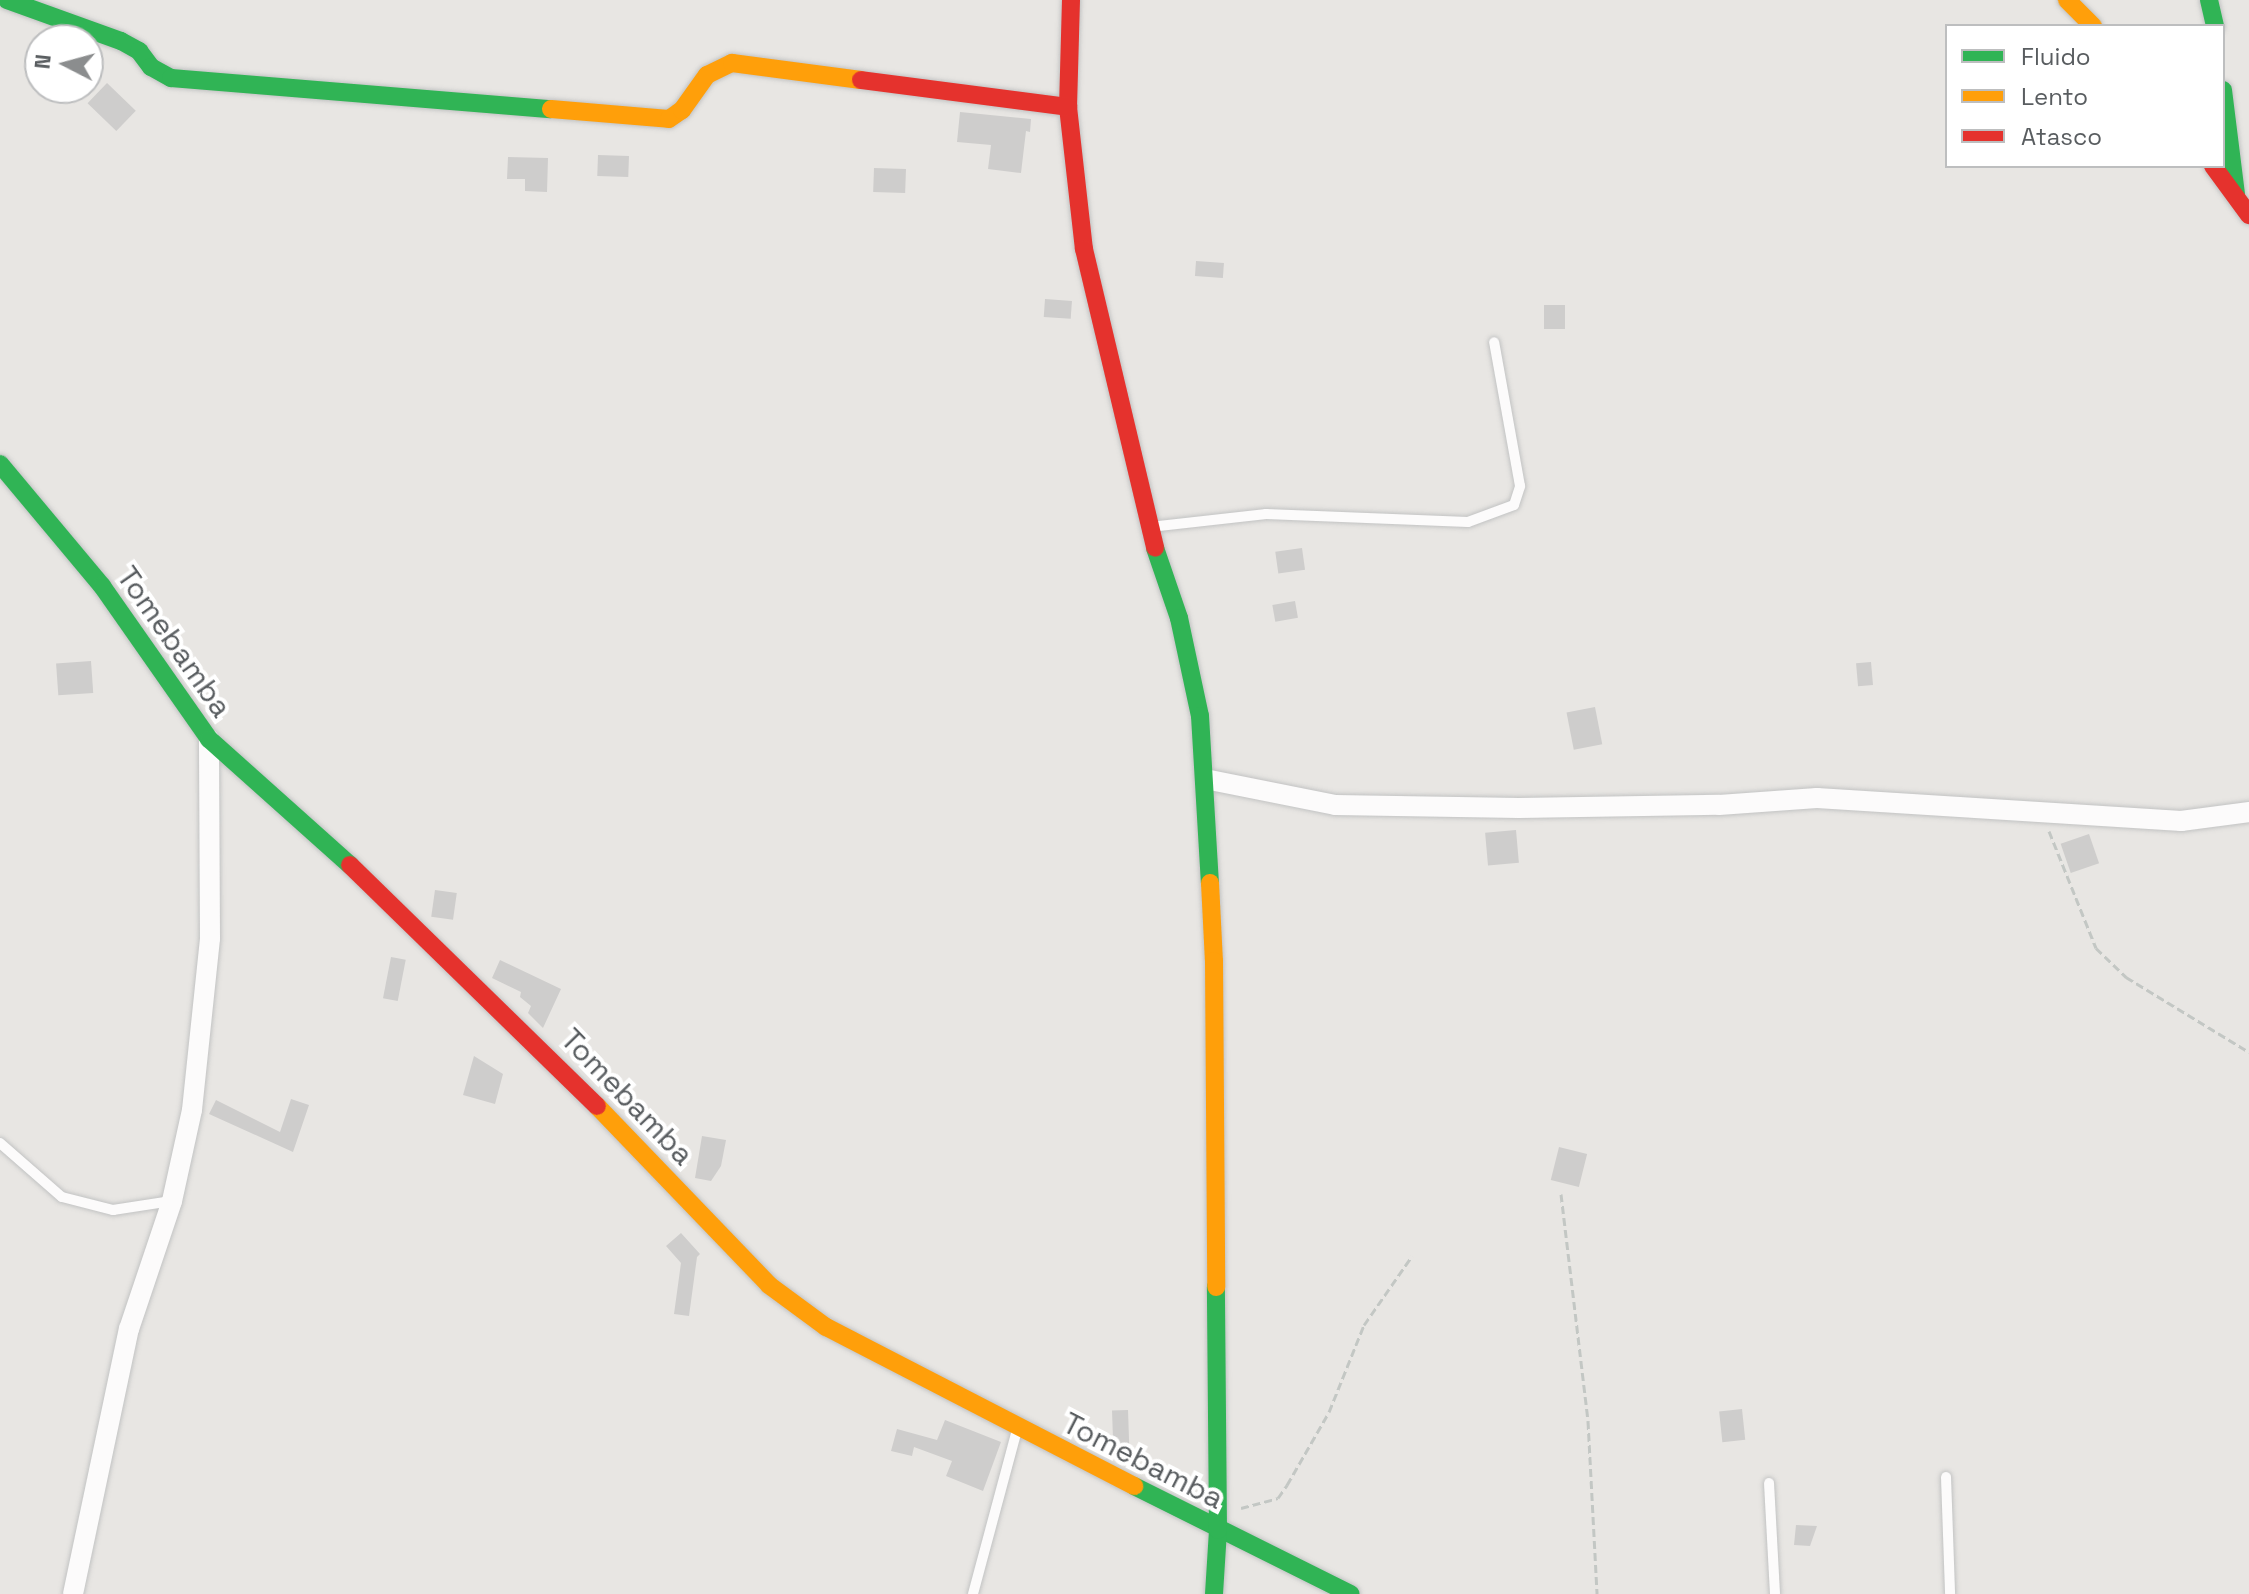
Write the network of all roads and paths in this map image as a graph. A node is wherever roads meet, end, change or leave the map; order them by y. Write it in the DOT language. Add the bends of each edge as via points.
graph roads {
  1 [pos="7,0"];
  2 [pos="1071,0"];
  3 [pos="2067,0"];
  4 [pos="2209,0"];
  5 [pos="2091,24"];
  6 [pos="2215,24"];
  7 [pos="2225,106"];
  8 [pos="1068,107"];
  9 [pos="2215,168"];
  10 [pos="2236,194"];
  11 [pos="2249,215"];
  12 [pos="1494,342"];
  13 [pos="0,464"];
  14 [pos="1148,527"];
  15 [pos="209,739"];
  16 [pos="1205,779"];
  17 [pos="2249,812"];
  18 [pos="2042,813"];
  19 [pos="2249,1052"];
  20 [pos="0,1143"];
  21 [pos="1561,1194"];
  22 [pos="172,1201"];
  23 [pos="1412,1256"];
  24 [pos="1017,1428"];
  25 [pos="1946,1477"];
  26 [pos="1769,1483"];
  27 [pos="1217,1507"];
  28 [pos="1218,1530"];
  29 [pos="73,1594"];
  30 [pos="973,1594"];
  31 [pos="1214,1594"];
  32 [pos="1351,1594"];
  33 [pos="1597,1594"];
  34 [pos="1775,1594"];
  35 [pos="1950,1594"];
  1 -- 8 [label="street" via="121,41 171,78 669,119 707,75 732,63"];
  2 -- 8 [label="street"];
  3 -- 5 [label="street"];
  4 -- 6 [label="street"];
  7 -- 10 [label="street"];
  8 -- 14 [label="street" via="1084,249"];
  9 -- 10 [label="street"];
  10 -- 11 [label="street"];
  12 -- 14 [label="lane" via="1520,486 1514,505 1468,522 1266,514"];
  13 -- 15 [label="street, Tomebamba" via="102,586"];
  14 -- 16 [label="street" via="1179,618 1200,716"];
  15 -- 22 [label="street" via="210,938 192,1110"];
  15 -- 24 [label="street, Tomebamba" via="308,825 562,1069 769,1285 826,1327"];
  16 -- 18 [label="street" via="1335,805 1519,808 1817,798"];
  16 -- 27 [label="street" via="1214,961"];
  17 -- 18 [label="street" via="2181,821"];
  18 -- 19 [label="path" via="2096,948 2126,977"];
  20 -- 22 [label="lane" via="62,1197 113,1210"];
  21 -- 33 [label="path" via="1588,1421"];
  22 -- 29 [label="street" via="129,1329"];
  23 -- 27 [label="path" via="1364,1325 1329,1412 1278,1498 1247,1507"];
  24 -- 28 [label="street, Tomebamba"];
  24 -- 30 [label="lane"];
  25 -- 35 [label="lane"];
  26 -- 34 [label="lane"];
  27 -- 28 [label="street"];
  28 -- 31 [label="street"];
  28 -- 32 [label="street, Tomebamba" via="1309,1579"];
}
